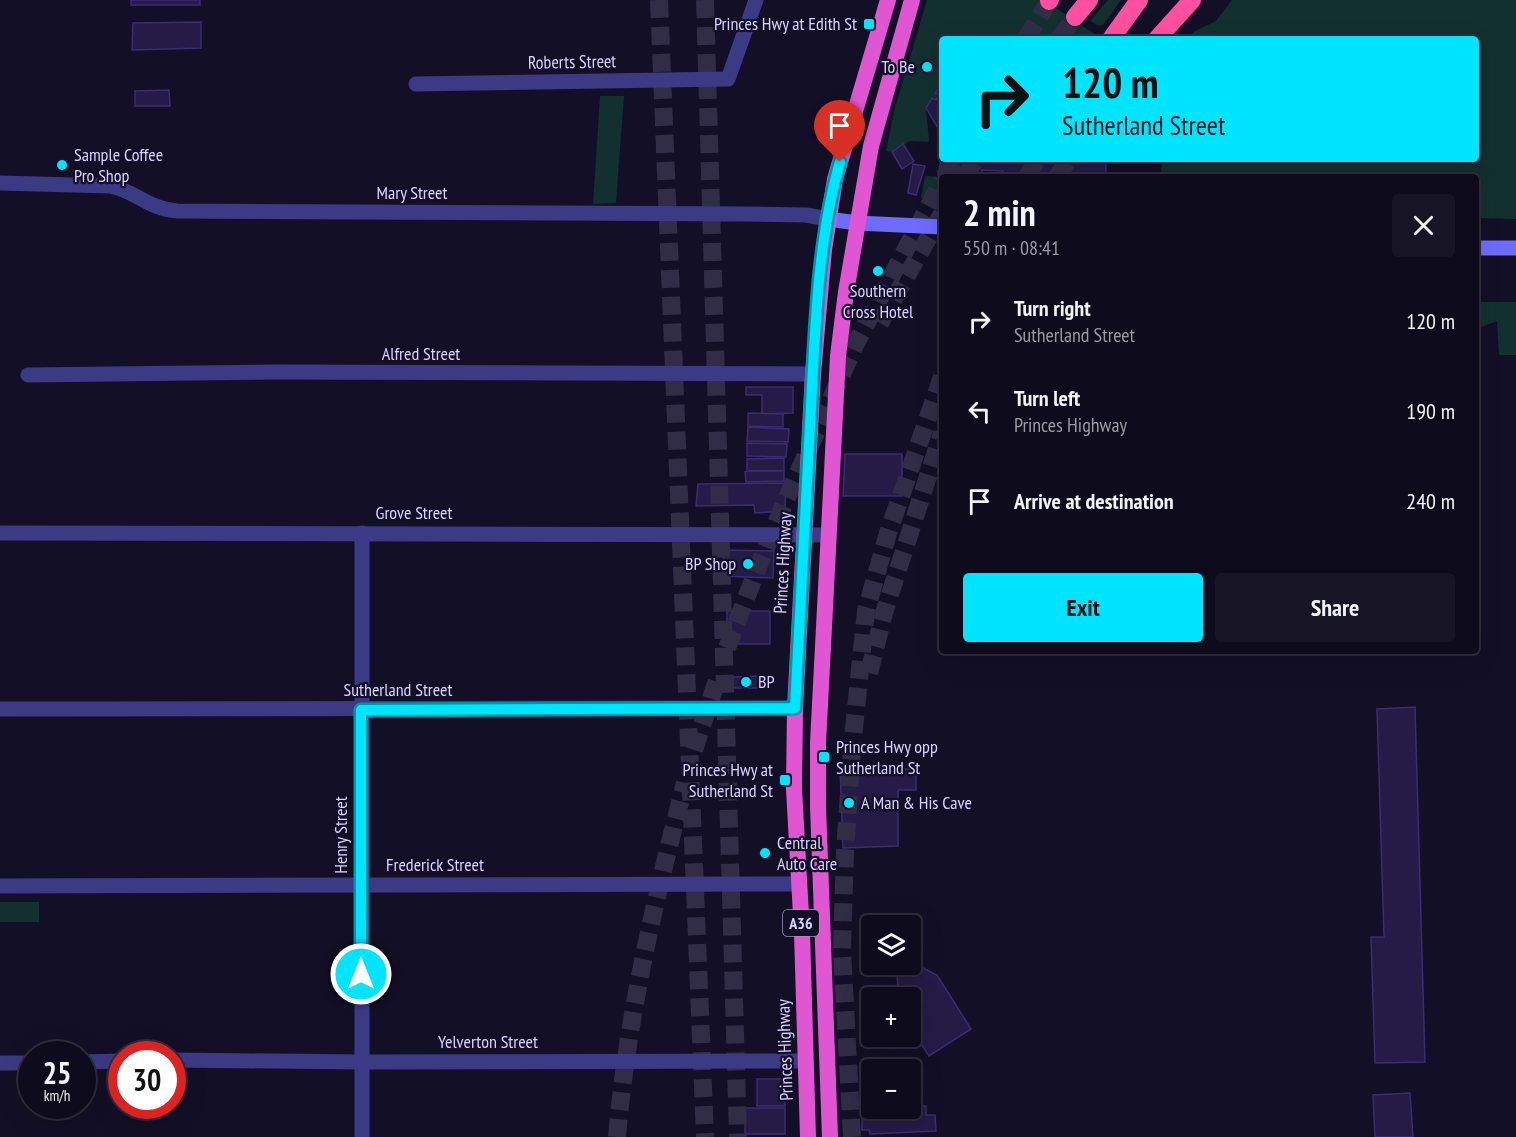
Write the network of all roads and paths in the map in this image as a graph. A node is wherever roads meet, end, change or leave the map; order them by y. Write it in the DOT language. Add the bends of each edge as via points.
graph roads {
  1 [pos="756,0"];
  2 [pos="888,0"];
  3 [pos="912,0"];
  4 [pos="1089,0"];
  5 [pos="1139,0"];
  6 [pos="1192,0"];
  7 [pos="1075,17"];
  8 [pos="1113,36"];
  9 [pos="1160,36"];
  10 [pos="416,84"];
  11 [pos="0,183"];
  12 [pos="828,219"];
  13 [pos="857,223"];
  14 [pos="939,227"];
  15 [pos="1479,248"];
  16 [pos="1516,248"];
  17 [pos="813,374"];
  18 [pos="28,375"];
  19 [pos="0,533"];
  20 [pos="362,533"];
  21 [pos="803,533"];
  22 [pos="828,535"];
  23 [pos="795,708"];
  24 [pos="0,709"];
  25 [pos="361,710"];
  26 [pos="798,884"];
  27 [pos="361,885"];
  28 [pos="0,886"];
  29 [pos="186,1060"];
  30 [pos="805,1061"];
  31 [pos="362,1062"];
  32 [pos="18,1063"];
  33 [pos="0,1064"];
  34 [pos="362,1137"];
  35 [pos="808,1137"];
  36 [pos="830,1137"];
  1 -- 10 [label="street, Roberts Street" via="728,79"];
  2 -- 12 [label="highway, Princes Highway / A36" via="835,179"];
  3 -- 13 [label="highway, A36" via="871,146"];
  4 -- 7 [label="highway"];
  5 -- 8 [label="highway"];
  6 -- 9 [label="highway"];
  11 -- 12 [label="street, Mary Street" via="110,186 153,207 177,212 744,214"];
  12 -- 13 [label="main road"];
  12 -- 17 [label="highway, Princes Highway / A36"];
  13 -- 14 [label="main road"];
  13 -- 22 [label="highway, A36" via="838,356"];
  15 -- 16 [label="main road"];
  17 -- 18 [label="street, Alfred Street"];
  17 -- 21 [label="highway, Princes Highway / A36"];
  19 -- 20 [label="street, Grove Street"];
  20 -- 21 [label="street, Grove Street"];
  20 -- 25 [label="street, Henry Street"];
  21 -- 22 [label="street, Grove Street"];
  21 -- 23 [label="highway, Princes Highway / A36"];
  22 -- 36 [label="highway, A36" via="818,796"];
  23 -- 25 [label="street, Sutherland Street"];
  23 -- 26 [label="highway, Princes Highway / A36"];
  24 -- 25 [label="street, Sutherland Street"];
  25 -- 27 [label="street, Henry Street"];
  26 -- 27 [label="street, Frederick Street"];
  26 -- 30 [label="highway, Princes Highway / A36"];
  27 -- 28 [label="street, Frederick Street"];
  27 -- 31 [label="street, Henry Street"];
  29 -- 31 [label="street, Yelverton Street"];
  30 -- 31 [label="street, Yelverton Street"];
  30 -- 35 [label="highway, Princes Highway / A36"];
  31 -- 34 [label="street, Henry Street"];
  32 -- 33 [label="street"];
}
